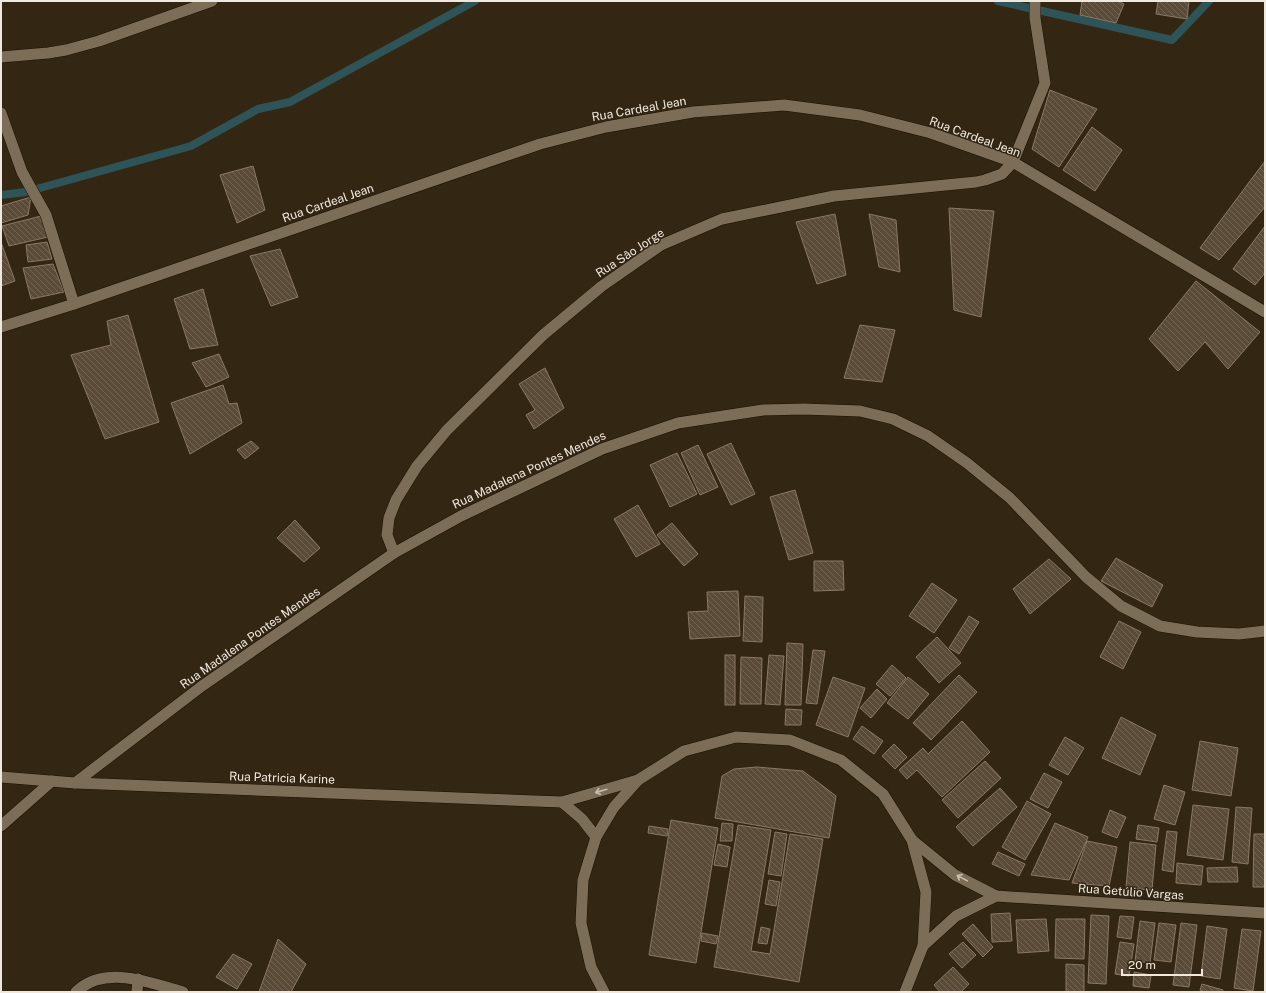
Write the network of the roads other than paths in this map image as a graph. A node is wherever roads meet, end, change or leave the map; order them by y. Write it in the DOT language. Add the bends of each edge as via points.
graph roads {
  1 [pos="212,1"];
  2 [pos="1035,1"];
  3 [pos="1,57"];
  4 [pos="1,113"];
  5 [pos="1013,162"];
  6 [pos="74,304"];
  7 [pos="1265,312"];
  8 [pos="1,327"];
  9 [pos="394,553"];
  10 [pos="1265,631"];
  11 [pos="1,778"];
  12 [pos="638,780"];
  13 [pos="52,781"];
  14 [pos="75,783"];
  15 [pos="562,802"];
  16 [pos="1,826"];
  17 [pos="596,837"];
  18 [pos="912,840"];
  19 [pos="996,896"];
  20 [pos="1265,913"];
  21 [pos="924,946"];
  22 [pos="138,979"];
  23 [pos="76,992"];
  24 [pos="138,992"];
  25 [pos="183,992"];
  26 [pos="604,992"];
  27 [pos="906,992"];
  1 -- 3 [label="street" via="66,50"];
  2 -- 5 [label="street" via="1035,18 1045,83"];
  4 -- 6 [label="street" via="22,172 46,216"];
  5 -- 6 [label="street, Rua Cardeal Jean" via="931,133 860,115 784,105 692,112 606,127 540,144"];
  5 -- 7 [label="street, Rua Cardeal Jean"];
  5 -- 9 [label="street, Rua Sâo Jorge" via="1002,174 976,182 834,196 722,219 661,245 602,286 543,335 447,430 417,466 388,518 388,535"];
  6 -- 8 [label="street, Rua Cardeal Jean"];
  9 -- 10 [label="street, Rua Madalena Pontes Mendes" via="461,516 602,449 678,423 763,410 860,411 893,419 928,436 967,463 1010,498 1086,577 1121,606 1160,626 1204,633 1239,634"];
  9 -- 14 [label="street, Rua Madalena Pontes Mendes" via="202,686"];
  11 -- 13 [label="street, Rua Patricia Karine"];
  12 -- 15 [label="street, Rua Patricia Karine, one-way"];
  12 -- 17 [label="street" via="614,806"];
  12 -- 18 [label="street" via="684,750 736,737 790,740 841,760 871,784 883,794"];
  13 -- 14 [label="street, Rua Patricia Karine"];
  13 -- 16 [label="street"];
  14 -- 15 [label="street, Rua Patricia Karine"];
  15 -- 17 [label="street" via="582,819"];
  17 -- 26 [label="street" via="583,880 581,923 591,967"];
  19 -- 18 [label="street, Rua Getúlio Vargas, one-way" via="955,874"];
  18 -- 21 [label="street" via="926,892"];
  19 -- 20 [label="street, Rua Getúlio Vargas"];
  19 -- 21 [label="street" via="956,916"];
  21 -- 27 [label="street"];
  22 -- 23 [label="street" via="104,978 80,987"];
  22 -- 24 [label="street"];
  22 -- 25 [label="street"];
}
